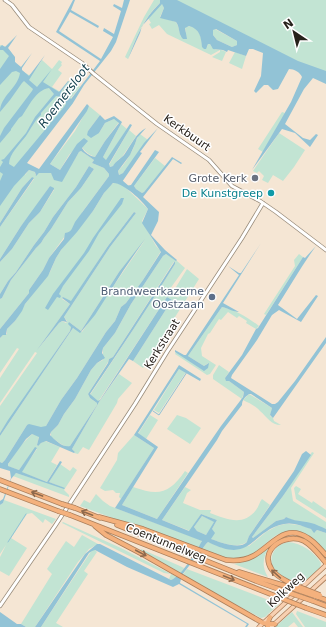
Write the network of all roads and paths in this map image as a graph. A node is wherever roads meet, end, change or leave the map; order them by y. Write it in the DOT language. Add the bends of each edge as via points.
graph roads {
  1 [pos="5,0"];
  2 [pos="263,203"];
  3 [pos="326,250"];
  4 [pos="0,480"];
  5 [pos="1,489"];
  6 [pos="99,517"];
  7 [pos="91,523"];
  8 [pos="326,556"];
  9 [pos="326,564"];
  10 [pos="225,568"];
  11 [pos="326,577"];
  12 [pos="291,585"];
  13 [pos="326,599"];
  14 [pos="0,606"];
  15 [pos="326,606"];
  16 [pos="326,615"];
  17 [pos="270,617"];
  18 [pos="269,625"];
  19 [pos="259,627"];
  1 -- 2 [label="street, Kerkbuurt" via="29,27 82,63 157,124 209,160 232,186"];
  2 -- 3 [label="street, Kerkbuurt"];
  2 -- 14 [label="street, Kerkstraat" via="135,404"];
  6 -- 4 [label="highway, Coentunnelweg, one-way, bridge"];
  5 -- 7 [label="highway, Coentunnelweg, bridge"];
  6 -- 8 [label="highway" via="143,529 226,560 243,560 256,555 281,536 293,533 308,538"];
  6 -- 10 [label="highway, Coentunnelweg"];
  7 -- 16 [label="highway, Coentunnelweg, one-way, bridge"];
  7 -- 18 [label="highway, one-way" via="106,535"];
  12 -- 9 [label="highway, one-way" via="276,575 269,564 271,550 280,541 293,538 302,541 312,547"];
  9 -- 17 [label="main road, Kolkweg"];
  10 -- 12 [label="highway"];
  10 -- 15 [label="highway, bridge"];
  11 -- 18 [label="main road, Kolkweg"];
  12 -- 13 [label="highway, bridge"];
  17 -- 18 [label="highway"];
  18 -- 19 [label="main road, Kolkweg"];
}
